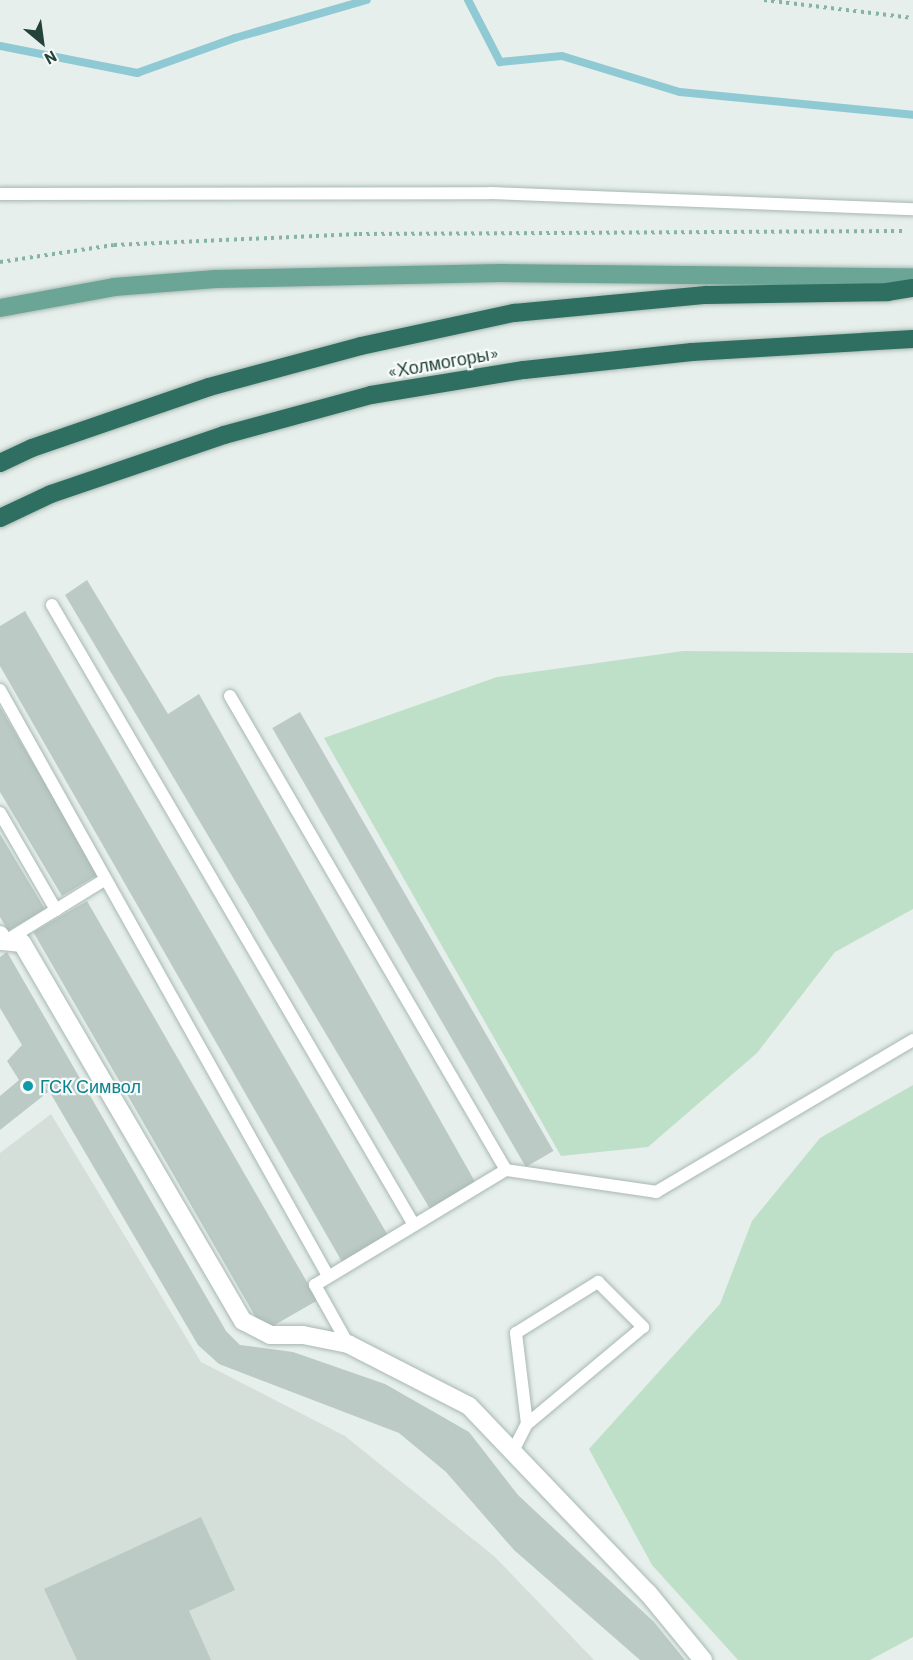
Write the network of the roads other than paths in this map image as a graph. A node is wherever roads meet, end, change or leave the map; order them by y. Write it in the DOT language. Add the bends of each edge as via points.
graph roads {
  1 [pos="0,194"];
  2 [pos="913,209"];
  3 [pos="913,277"];
  4 [pos="913,288"];
  5 [pos="0,308"];
  6 [pos="913,339"];
  7 [pos="0,463"];
  8 [pos="0,518"];
  9 [pos="52,605"];
  10 [pos="0,690"];
  11 [pos="230,696"];
  12 [pos="0,813"];
  13 [pos="105,880"];
  14 [pos="56,910"];
  15 [pos="3,938"];
  16 [pos="913,1040"];
  17 [pos="506,1170"];
  18 [pos="414,1225"];
  19 [pos="328,1276"];
  20 [pos="348,1344"];
  21 [pos="527,1424"];
  22 [pos="512,1453"];
  23 [pos="704,1660"];
  1 -- 2 [label="lane" via="490,194"];
  3 -- 5 [label="main road" via="504,273 216,279 114,287"];
  4 -- 7 [label="highway, «Холмогоры»" via="886,292 706,295 514,313 361,346 209,387 32,448"];
  6 -- 8 [label="highway, «Холмогоры»" via="647,357 524,370 371,395 224,435 51,494"];
  9 -- 18 [label="lane"];
  10 -- 13 [label="lane"];
  11 -- 17 [label="lane"];
  12 -- 14 [label="lane"];
  13 -- 14 [label="lane"];
  13 -- 19 [label="lane"];
  14 -- 15 [label="lane"];
  15 -- 20 [label="street" via="22,943 243,1322 270,1335 303,1335"];
  16 -- 17 [label="lane" via="656,1192"];
  17 -- 18 [label="lane"];
  18 -- 19 [label="lane"];
  19 -- 20 [label="lane" via="315,1285"];
  20 -- 22 [label="street" via="469,1406"];
  21 -- 21 [label="lane" via="516,1333 598,1282 643,1327"];
  21 -- 22 [label="lane"];
  22 -- 23 [label="street" via="648,1593"];
}
